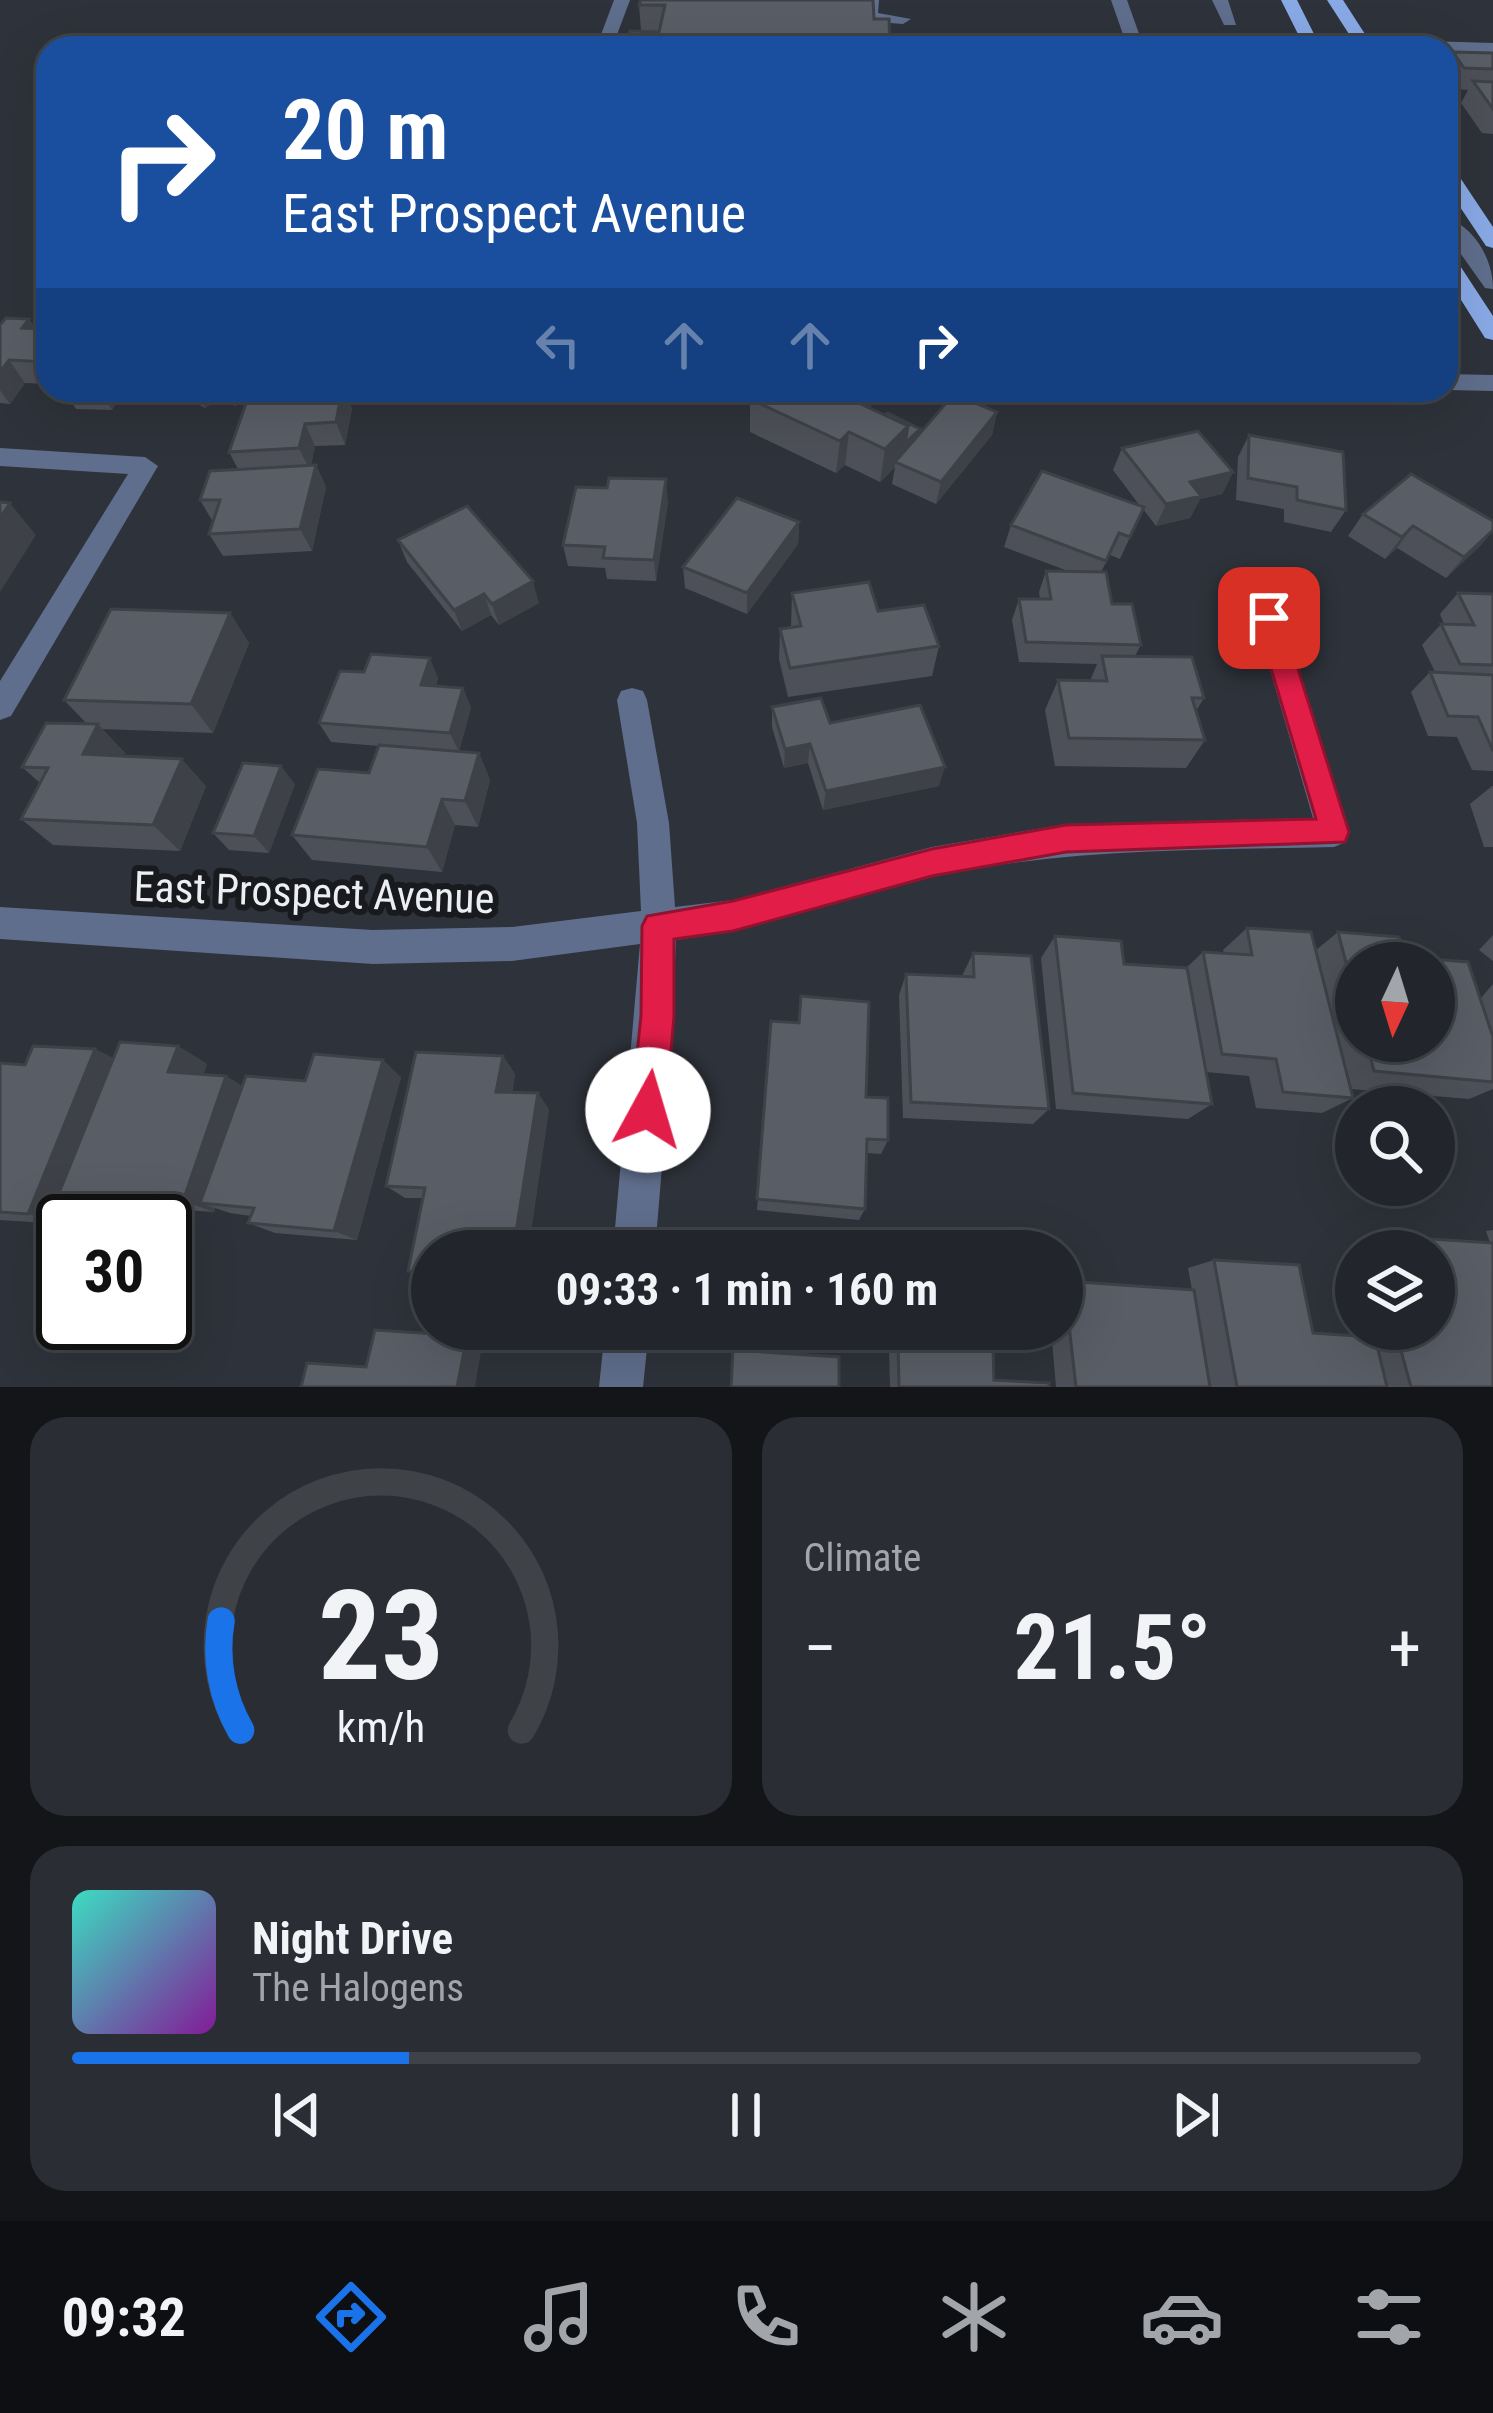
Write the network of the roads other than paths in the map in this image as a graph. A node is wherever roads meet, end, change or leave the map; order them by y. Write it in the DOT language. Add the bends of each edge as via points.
graph roads {
  1 [pos="622,0"];
  2 [pos="871,0"];
  3 [pos="1119,0"];
  4 [pos="1220,0"];
  5 [pos="1289,0"];
  6 [pos="1336,0"];
  7 [pos="902,9"];
  8 [pos="1230,22"];
  9 [pos="608,36"];
  10 [pos="1132,36"];
  11 [pos="1307,36"];
  12 [pos="1358,36"];
  13 [pos="1458,47"];
  14 [pos="1493,48"];
  15 [pos="1458,189"];
  16 [pos="1458,233"];
  17 [pos="1493,242"];
  18 [pos="1458,278"];
  19 [pos="1493,283"];
  20 [pos="1493,333"];
  21 [pos="1458,382"];
  22 [pos="1493,383"];
  23 [pos="0,457"];
  24 [pos="1269,618"];
  25 [pos="632,700"];
  26 [pos="0,707"];
  27 [pos="0,923"];
  28 [pos="658,926"];
  29 [pos="636,1230"];
  30 [pos="625,1350"];
  31 [pos="621,1387"];
  1 -- 9 [label="street"];
  2 -- 7 [label="street" via="871,18"];
  3 -- 10 [label="street"];
  4 -- 8 [label="street"];
  5 -- 11 [label="main road"];
  6 -- 12 [label="main road"];
  13 -- 14 [label="street"];
  15 -- 17 [label="main road"];
  16 -- 19 [label="street"];
  18 -- 20 [label="main road"];
  21 -- 22 [label="street"];
  23 -- 26 [label="street" via="145,466"];
  24 -- 28 [label="street, East Prospect Avenue" via="1334,832 1066,838 932,862 733,916"];
  25 -- 28 [label="street" via="657,859"];
  27 -- 28 [label="street, East Prospect Avenue" via="373,947 512,944"];
  28 -- 29 [label="street" via="658,1016"];
  30 -- 31 [label="street"];
}
